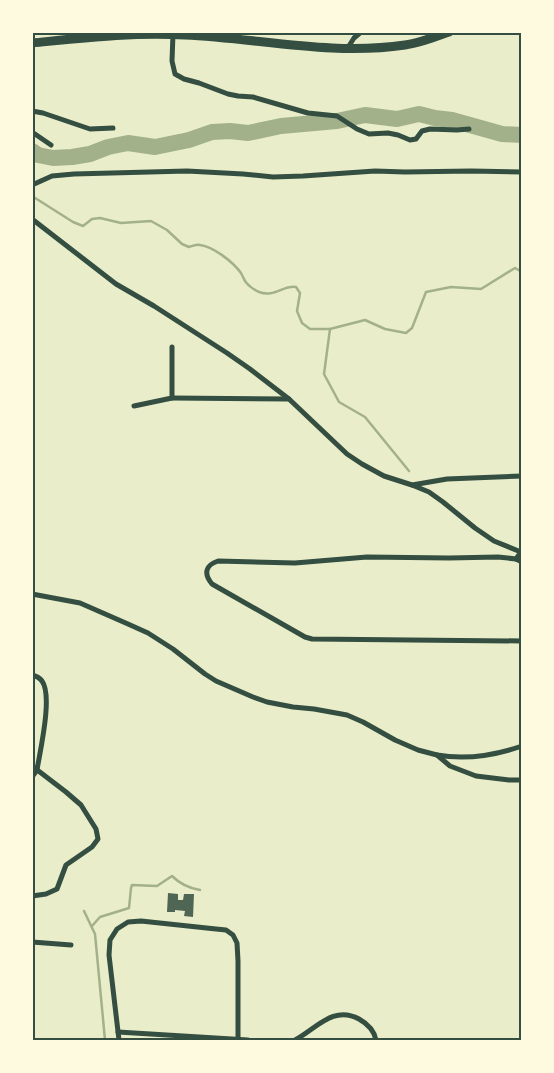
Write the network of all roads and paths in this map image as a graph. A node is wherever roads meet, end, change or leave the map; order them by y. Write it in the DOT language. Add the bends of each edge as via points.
graph roads {
  1 [pos="361,32"];
  2 [pos="449,32"];
  3 [pos="172,34"];
  4 [pos="32,43"];
  5 [pos="347,49"];
  6 [pos="32,111"];
  7 [pos="113,128"];
  8 [pos="469,129"];
  9 [pos="32,132"];
  10 [pos="51,145"];
  11 [pos="522,172"];
  12 [pos="34,184"];
  13 [pos="32,219"];
  14 [pos="172,347"];
  15 [pos="172,398"];
  16 [pos="289,398"];
  17 [pos="134,406"];
  18 [pos="522,476"];
  19 [pos="412,485"];
  20 [pos="521,553"];
  21 [pos="519,560"];
  22 [pos="32,594"];
  23 [pos="522,641"];
  24 [pos="32,675"];
  25 [pos="522,746"];
  26 [pos="436,755"];
  27 [pos="35,768"];
  28 [pos="32,777"];
  29 [pos="522,780"];
  30 [pos="32,896"];
  31 [pos="32,942"];
  32 [pos="71,945"];
  33 [pos="118,1032"];
  34 [pos="119,1040"];
  35 [pos="238,1040"];
  36 [pos="248,1040"];
  37 [pos="296,1040"];
  38 [pos="376,1040"];
  1 -- 5 [label="street"];
  2 -- 5 [label="main road" via="408,45"];
  3 -- 4 [label="main road" via="94,36"];
  3 -- 5 [label="main road"];
  3 -- 8 [label="street" via="175,74 228,94 337,116 369,134 388,133 410,140 430,129"];
  6 -- 7 [label="street" via="90,129"];
  9 -- 10 [label="street"];
  11 -- 12 [label="street" via="375,171 273,177 187,171 74,174 52,176"];
  13 -- 16 [label="street" via="116,284 227,353"];
  14 -- 15 [label="street"];
  15 -- 16 [label="street"];
  15 -- 17 [label="street"];
  16 -- 19 [label="street" via="362,464 384,476"];
  18 -- 19 [label="street" via="446,478"];
  19 -- 20 [label="street" via="429,492 494,541"];
  20 -- 21 [label="street"];
  21 -- 23 [label="street" via="498,557 367,558 295,563 218,561 211,563 207,573 212,584 312,639"];
  22 -- 26 [label="street" via="80,604 148,633 227,687 267,702 347,715 395,740"];
  24 -- 27 [label="street" via="42,681 46,702 46,719"];
  25 -- 26 [label="street" via="471,758"];
  26 -- 29 [label="street" via="450,766 476,776"];
  27 -- 28 [label="street"];
  27 -- 30 [label="street" via="81,805 98,838 92,847 66,865 56,889"];
  31 -- 32 [label="street"];
  33 -- 34 [label="street"];
  33 -- 35 [label="street"];
  33 -- 35 [label="street" via="110,940 117,929 128,922 141,921 226,930 233,935 238,961"];
  35 -- 36 [label="street"];
  37 -- 38 [label="street" via="324,1020 339,1015 353,1016 367,1024"];
}
